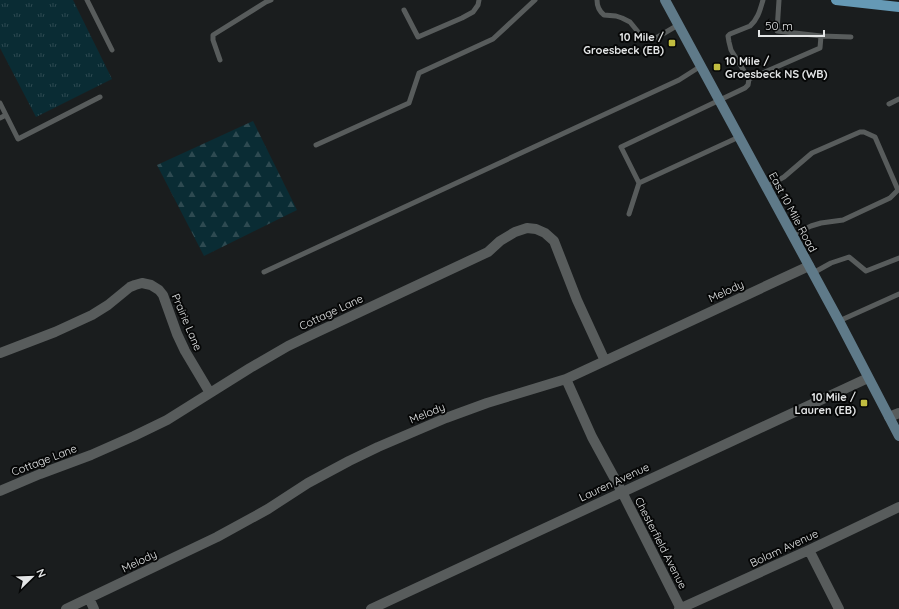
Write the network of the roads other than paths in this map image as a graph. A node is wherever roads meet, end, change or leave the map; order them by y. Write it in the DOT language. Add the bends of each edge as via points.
graph roads {
  1 [pos="87,0"];
  2 [pos="271,0"];
  3 [pos="478,0"];
  4 [pos="535,0"];
  5 [pos="597,0"];
  6 [pos="665,0"];
  7 [pos="763,0"];
  8 [pos="779,0"];
  9 [pos="836,0"];
  10 [pos="899,6"];
  11 [pos="404,10"];
  12 [pos="678,26"];
  13 [pos="821,36"];
  14 [pos="851,37"];
  15 [pos="112,50"];
  16 [pos="220,60"];
  17 [pos="701,66"];
  18 [pos="749,79"];
  19 [pos="100,97"];
  20 [pos="899,99"];
  21 [pos="719,101"];
  22 [pos="0,104"];
  23 [pos="889,104"];
  24 [pos="6,114"];
  25 [pos="0,118"];
  26 [pos="739,137"];
  27 [pos="316,145"];
  28 [pos="639,183"];
  29 [pos="766,187"];
  30 [pos="629,214"];
  31 [pos="792,235"];
  32 [pos="899,258"];
  33 [pos="811,269"];
  34 [pos="264,272"];
  35 [pos="899,294"];
  36 [pos="839,321"];
  37 [pos="0,353"];
  38 [pos="605,361"];
  39 [pos="868,378"];
  40 [pos="566,379"];
  41 [pos="210,392"];
  42 [pos="899,413"];
  43 [pos="889,417"];
  44 [pos="899,436"];
  45 [pos="0,491"];
  46 [pos="622,492"];
  47 [pos="899,507"];
  48 [pos="808,550"];
  49 [pos="89,598"];
  50 [pos="66,609"];
  51 [pos="94,609"];
  52 [pos="371,609"];
  53 [pos="680,609"];
  54 [pos="839,609"];
  1 -- 15 [label="lane"];
  2 -- 16 [label="lane" via="214,36"];
  3 -- 11 [label="lane" via="473,12 418,38"];
  4 -- 27 [label="lane" via="493,39 419,73 409,103"];
  5 -- 12 [label="lane" via="599,10 604,15 616,16 630,22 643,38 656,38"];
  6 -- 12 [label="main road, East 10 Mile Road"];
  7 -- 18 [label="lane" via="758,16 752,24 728,36 731,50"];
  8 -- 13 [label="lane" via="777,31"];
  9 -- 10 [label="main road"];
  12 -- 17 [label="main road, East 10 Mile Road"];
  13 -- 14 [label="lane"];
  13 -- 18 [label="lane" via="820,48"];
  17 -- 21 [label="main road, East 10 Mile Road"];
  17 -- 34 [label="lane" via="678,80"];
  18 -- 21 [label="lane" via="745,88"];
  19 -- 24 [label="lane" via="18,139"];
  20 -- 23 [label="lane"];
  21 -- 26 [label="main road, East 10 Mile Road"];
  21 -- 28 [label="lane" via="621,147"];
  22 -- 24 [label="lane"];
  24 -- 25 [label="lane"];
  26 -- 28 [label="lane"];
  26 -- 29 [label="main road, East 10 Mile Road"];
  28 -- 30 [label="lane"];
  29 -- 31 [label="main road, East 10 Mile Road"];
  29 -- 31 [label="lane" via="784,177 812,153 860,132 875,137 898,190 890,198 843,220 821,223"];
  31 -- 33 [label="main road, East 10 Mile Road"];
  32 -- 33 [label="lane" via="866,271 849,257"];
  33 -- 36 [label="main road, East 10 Mile Road"];
  33 -- 38 [label="street, Melody"];
  35 -- 36 [label="lane"];
  36 -- 39 [label="main road, East 10 Mile Road"];
  37 -- 41 [label="street, Prairie Lane" via="92,315 130,287 142,283 156,287 163,295 185,351"];
  38 -- 40 [label="street, Melody"];
  38 -- 41 [label="street, Cottage Lane" via="554,241 545,232 527,228 500,241 488,252 288,346"];
  39 -- 43 [label="main road, East 10 Mile Road"];
  39 -- 46 [label="street, Lauren Avenue"];
  40 -- 46 [label="street, Chesterfield Avenue" via="592,437"];
  40 -- 49 [label="street, Melody" via="487,403 378,447 308,483 217,537"];
  41 -- 45 [label="street, Cottage Lane" via="167,420 134,436"];
  42 -- 43 [label="street"];
  43 -- 44 [label="main road, East 10 Mile Road"];
  46 -- 52 [label="street, Lauren Avenue"];
  46 -- 53 [label="street, Chesterfield Avenue"];
  47 -- 48 [label="street, Bolam Avenue"];
  48 -- 53 [label="street, Bolam Avenue"];
  48 -- 54 [label="street"];
  49 -- 50 [label="street, Melody"];
  49 -- 51 [label="street"];
}
